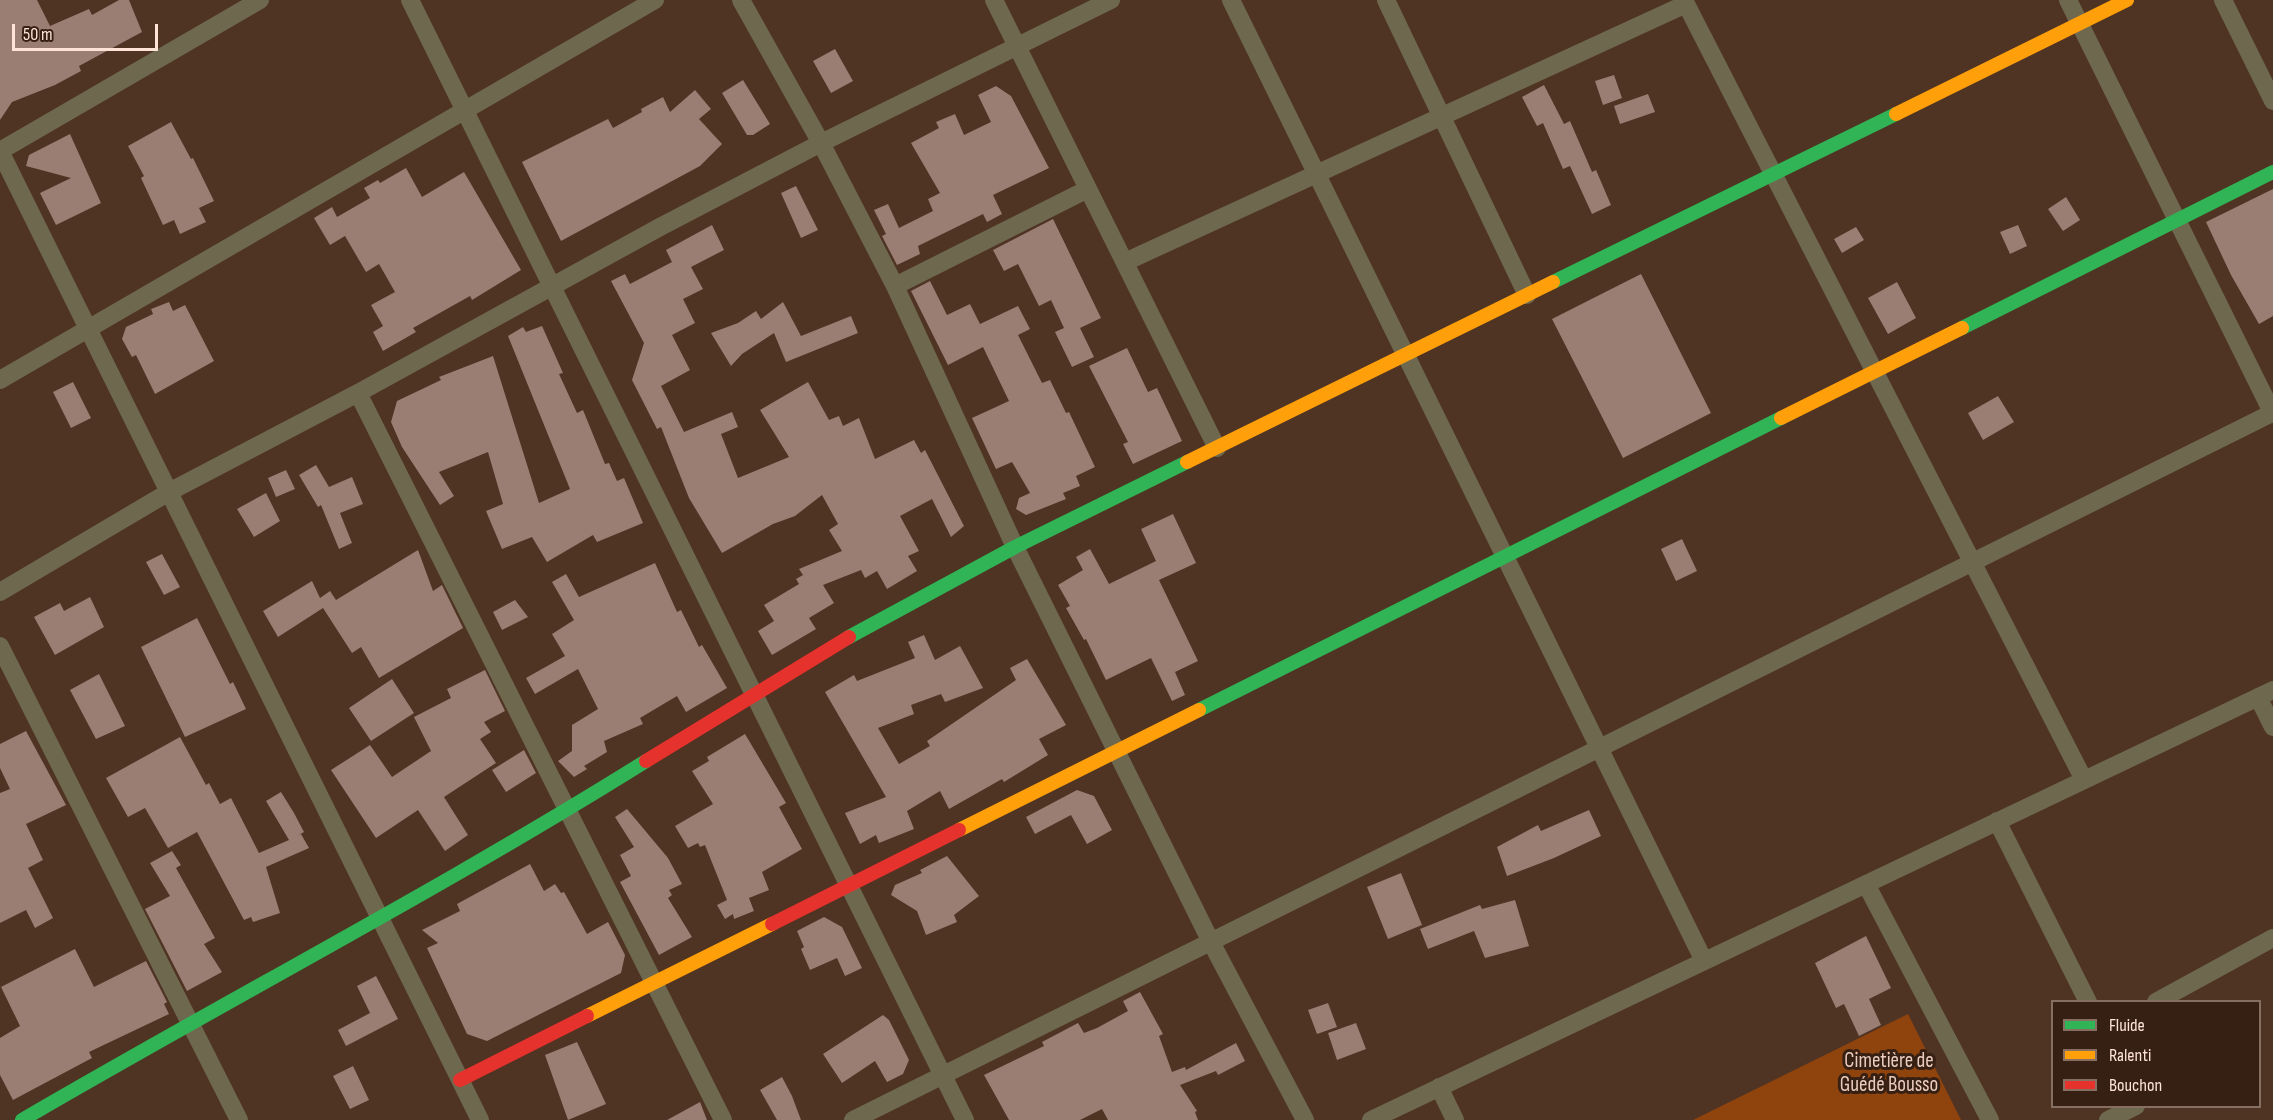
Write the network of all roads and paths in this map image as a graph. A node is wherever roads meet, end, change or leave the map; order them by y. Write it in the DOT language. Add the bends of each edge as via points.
graph roads {
  1 [pos="260,0"];
  2 [pos="410,0"];
  3 [pos="655,0"];
  4 [pos="741,0"];
  5 [pos="994,0"];
  6 [pos="1111,0"];
  7 [pos="1231,0"];
  8 [pos="1386,0"];
  9 [pos="2068,0"];
  10 [pos="2127,0"];
  11 [pos="2223,0"];
  12 [pos="1685,2"];
  13 [pos="2080,23"];
  14 [pos="1017,46"];
  15 [pos="2273,101"];
  16 [pos="465,111"];
  17 [pos="1442,116"];
  18 [pos="821,143"];
  19 [pos="0,151"];
  20 [pos="2273,172"];
  21 [pos="1317,173"];
  22 [pos="1774,174"];
  23 [pos="1088,189"];
  24 [pos="2177,220"];
  25 [pos="1125,262"];
  26 [pos="551,286"];
  27 [pos="895,286"];
  28 [pos="1527,295"];
  29 [pos="89,329"];
  30 [pos="1406,355"];
  31 [pos="1875,372"];
  32 [pos="0,380"];
  33 [pos="358,393"];
  34 [pos="2273,413"];
  35 [pos="1217,448"];
  36 [pos="169,492"];
  37 [pos="1016,547"];
  38 [pos="1505,557"];
  39 [pos="1972,562"];
  40 [pos="0,592"];
  41 [pos="0,646"];
  42 [pos="754,694"];
  43 [pos="2266,694"];
  44 [pos="2273,727"];
  45 [pos="1599,748"];
  46 [pos="1116,751"];
  47 [pos="2084,780"];
  48 [pos="568,810"];
  49 [pos="1997,821"];
  50 [pos="1866,884"];
  51 [pos="849,885"];
  52 [pos="380,919"];
  53 [pos="2273,938"];
  54 [pos="1211,942"];
  55 [pos="1704,961"];
  56 [pos="654,983"];
  57 [pos="2087,1000"];
  58 [pos="2160,1000"];
  59 [pos="188,1023"];
  60 [pos="943,1075"];
  61 [pos="460,1080"];
  62 [pos="1439,1088"];
  63 [pos="2135,1108"];
  64 [pos="22,1120"];
  65 [pos="239,1120"];
  66 [pos="480,1120"];
  67 [pos="723,1120"];
  68 [pos="853,1120"];
  69 [pos="965,1120"];
  70 [pos="1305,1120"];
  71 [pos="1371,1120"];
  72 [pos="1455,1120"];
  73 [pos="1990,1120"];
  74 [pos="2108,1120"];
  1 -- 19 [label="street"];
  2 -- 16 [label="street"];
  3 -- 16 [label="street"];
  4 -- 18 [label="street"];
  5 -- 14 [label="street"];
  6 -- 14 [label="street"];
  7 -- 21 [label="street"];
  8 -- 17 [label="street"];
  9 -- 13 [label="street"];
  10 -- 13 [label="street"];
  11 -- 15 [label="street"];
  12 -- 17 [label="street"];
  12 -- 22 [label="street"];
  13 -- 22 [label="street"];
  13 -- 24 [label="street"];
  14 -- 18 [label="street"];
  14 -- 23 [label="street"];
  16 -- 26 [label="street"];
  16 -- 29 [label="street"];
  17 -- 21 [label="street"];
  17 -- 28 [label="street"];
  18 -- 26 [label="street"];
  18 -- 27 [label="street"];
  19 -- 29 [label="street"];
  20 -- 24 [label="street"];
  21 -- 25 [label="street"];
  21 -- 30 [label="street"];
  22 -- 28 [label="street"];
  22 -- 31 [label="street"];
  23 -- 25 [label="street"];
  23 -- 27 [label="street"];
  24 -- 31 [label="street"];
  24 -- 34 [label="street"];
  25 -- 35 [label="street"];
  26 -- 33 [label="street"];
  26 -- 42 [label="street"];
  27 -- 37 [label="street"];
  28 -- 30 [label="street"];
  29 -- 32 [label="street"];
  29 -- 36 [label="street"];
  30 -- 35 [label="street"];
  30 -- 38 [label="street"];
  31 -- 38 [label="street"];
  31 -- 39 [label="street"];
  33 -- 36 [label="street"];
  33 -- 48 [label="street"];
  34 -- 39 [label="street"];
  35 -- 37 [label="street"];
  36 -- 40 [label="street"];
  36 -- 52 [label="street"];
  37 -- 42 [label="street" via="821,652"];
  37 -- 46 [label="street"];
  38 -- 45 [label="street"];
  38 -- 46 [label="street"];
  39 -- 45 [label="street"];
  39 -- 47 [label="street"];
  41 -- 59 [label="street"];
  42 -- 48 [label="street"];
  42 -- 51 [label="street"];
  43 -- 44 [label="street"];
  43 -- 47 [label="street"];
  45 -- 54 [label="street"];
  45 -- 55 [label="street"];
  46 -- 51 [label="street"];
  46 -- 54 [label="street"];
  47 -- 49 [label="street"];
  48 -- 52 [label="street"];
  48 -- 56 [label="street"];
  49 -- 50 [label="street"];
  49 -- 57 [label="street"];
  50 -- 55 [label="street"];
  50 -- 73 [label="street"];
  51 -- 56 [label="street"];
  51 -- 60 [label="street"];
  52 -- 59 [label="street"];
  52 -- 61 [label="street"];
  53 -- 58 [label="street"];
  54 -- 60 [label="street"];
  54 -- 70 [label="street"];
  55 -- 62 [label="street"];
  56 -- 61 [label="street"];
  56 -- 67 [label="street"];
  59 -- 64 [label="street"];
  59 -- 65 [label="street"];
  60 -- 68 [label="street"];
  60 -- 69 [label="street"];
  61 -- 66 [label="street"];
  62 -- 71 [label="street"];
  62 -- 72 [label="street"];
  63 -- 74 [label="street"];
}
